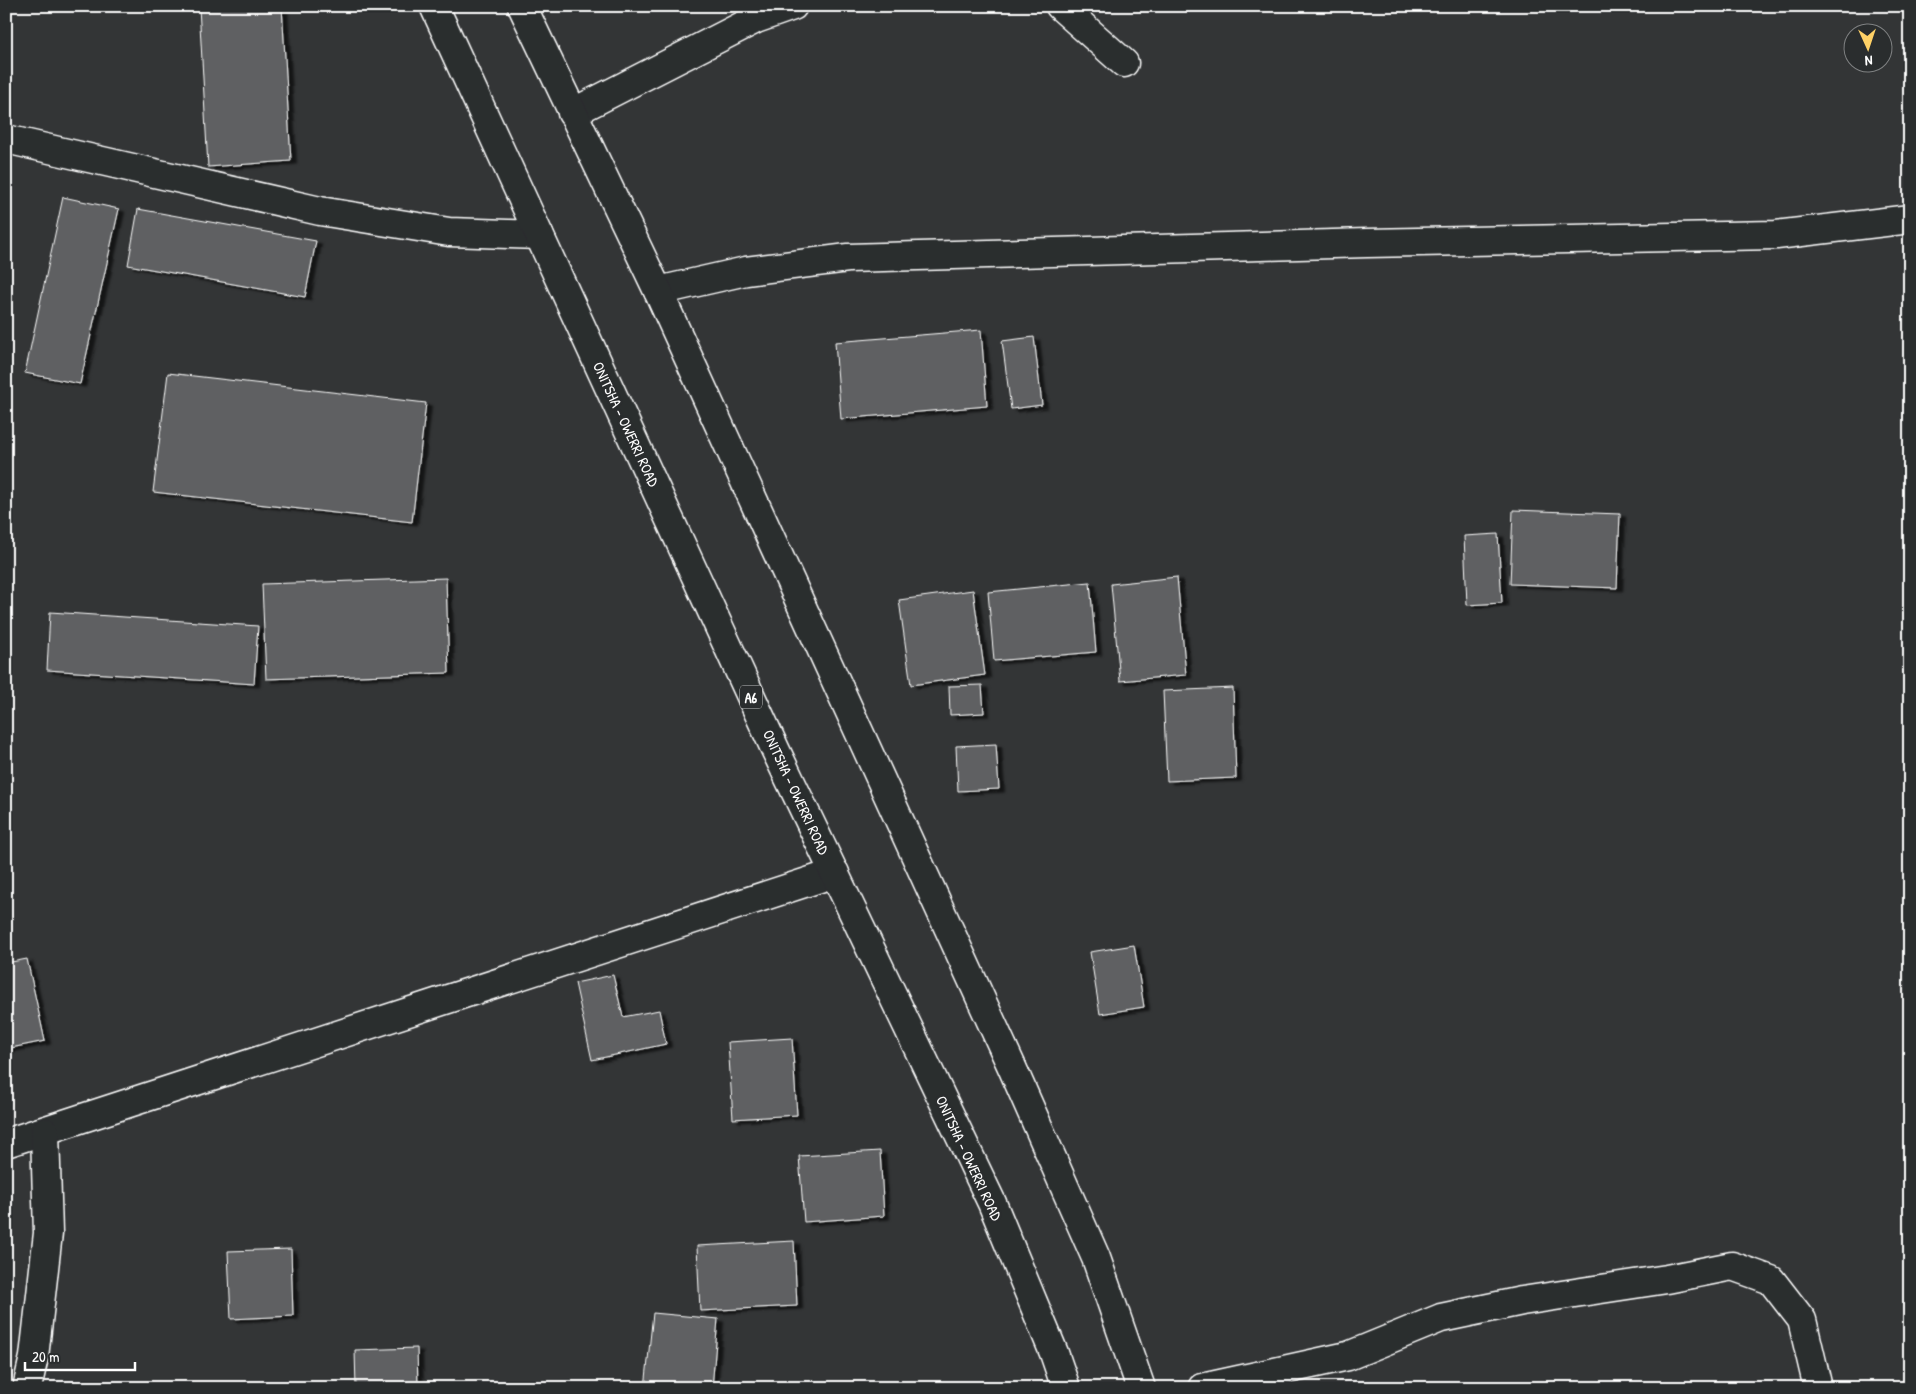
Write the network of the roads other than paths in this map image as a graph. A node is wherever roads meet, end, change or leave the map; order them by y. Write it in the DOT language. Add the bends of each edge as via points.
graph roads {
  1 [pos="434,6"];
  2 [pos="522,6"];
  3 [pos="793,6"];
  4 [pos="1060,6"];
  5 [pos="1124,63"];
  6 [pos="572,113"];
  7 [pos="6,139"];
  8 [pos="1910,219"];
  9 [pos="539,235"];
  10 [pos="658,291"];
  11 [pos="835,873"];
  12 [pos="45,1132"];
  13 [pos="6,1143"];
  14 [pos="27,1388"];
  15 [pos="1066,1388"];
  16 [pos="1140,1388"];
  17 [pos="1202,1388"];
  18 [pos="1818,1388"];
  1 -- 9 [label="main road, ONITSHA - OWERRI ROAD / A6"];
  2 -- 6 [label="main road"];
  3 -- 6 [label="main road" via="756,19"];
  4 -- 5 [label="main road"];
  6 -- 10 [label="main road"];
  7 -- 9 [label="main road" via="320,211 449,232"];
  8 -- 10 [label="main road" via="1776,234 848,258 746,272"];
  9 -- 11 [label="main road, ONITSHA - OWERRI ROAD / A6" via="776,752"];
  10 -- 16 [label="main road" via="1015,1073 1096,1258"];
  11 -- 12 [label="main road"];
  11 -- 15 [label="main road, ONITSHA - OWERRI ROAD / A6" via="992,1203"];
  12 -- 13 [label="main road"];
  12 -- 14 [label="main road" via="48,1233 34,1357"];
  17 -- 18 [label="main road" via="1348,1356 1441,1318 1732,1266 1771,1280 1802,1320"];
}
